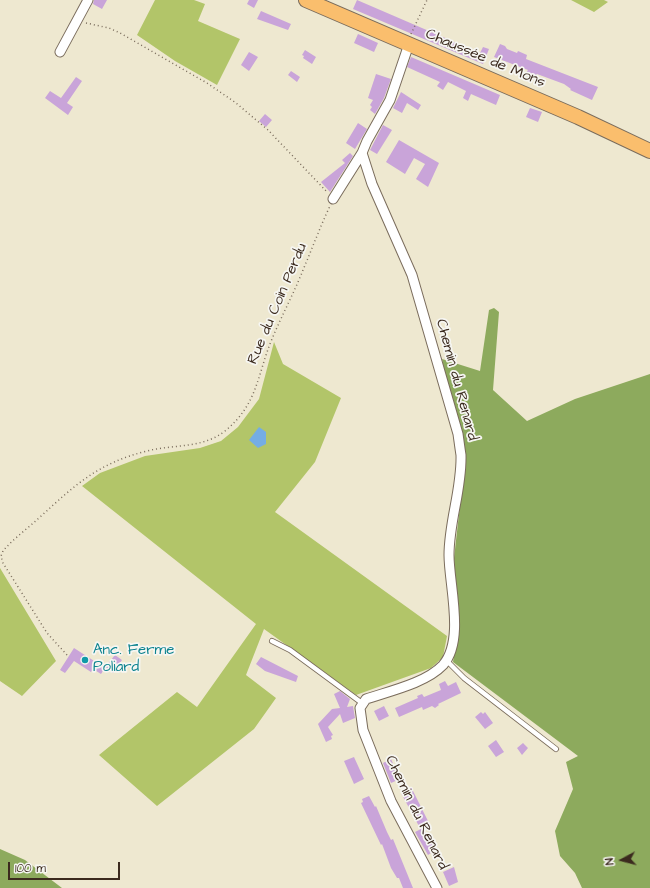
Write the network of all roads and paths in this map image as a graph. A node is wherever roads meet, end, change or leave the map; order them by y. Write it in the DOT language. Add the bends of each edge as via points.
graph roads {
  1 [pos="88,0"];
  2 [pos="306,0"];
  3 [pos="427,0"];
  4 [pos="76,21"];
  5 [pos="408,44"];
  6 [pos="60,52"];
  7 [pos="650,151"];
  8 [pos="362,153"];
  9 [pos="333,199"];
  10 [pos="272,641"];
  11 [pos="67,655"];
  12 [pos="446,660"];
  13 [pos="362,703"];
  14 [pos="556,749"];
  15 [pos="437,888"];
  1 -- 4 [label="street"];
  2 -- 5 [label="main road, Chaussée de Mons"];
  3 -- 5 [label="path"];
  4 -- 6 [label="street"];
  4 -- 9 [label="path" via="120,32 236,103 268,130"];
  5 -- 7 [label="main road, Chaussée de Mons"];
  5 -- 8 [label="street" via="390,100"];
  8 -- 9 [label="street"];
  8 -- 12 [label="street, Chemin du Renard" via="372,184 412,274 458,434 460,471 449,556 454,634"];
  9 -- 11 [label="path, Rue du Coin Perdu" via="270,344 254,395 247,409 235,422 216,438 205,443 149,450 97,470 74,486 3,551 3,563 47,633"];
  10 -- 13 [label="lane" via="290,650"];
  12 -- 13 [label="street, Chemin du Renard" via="428,677 366,699"];
  12 -- 14 [label="lane" via="464,678"];
  13 -- 15 [label="street, Chemin du Renard" via="361,717 391,801"];
}
